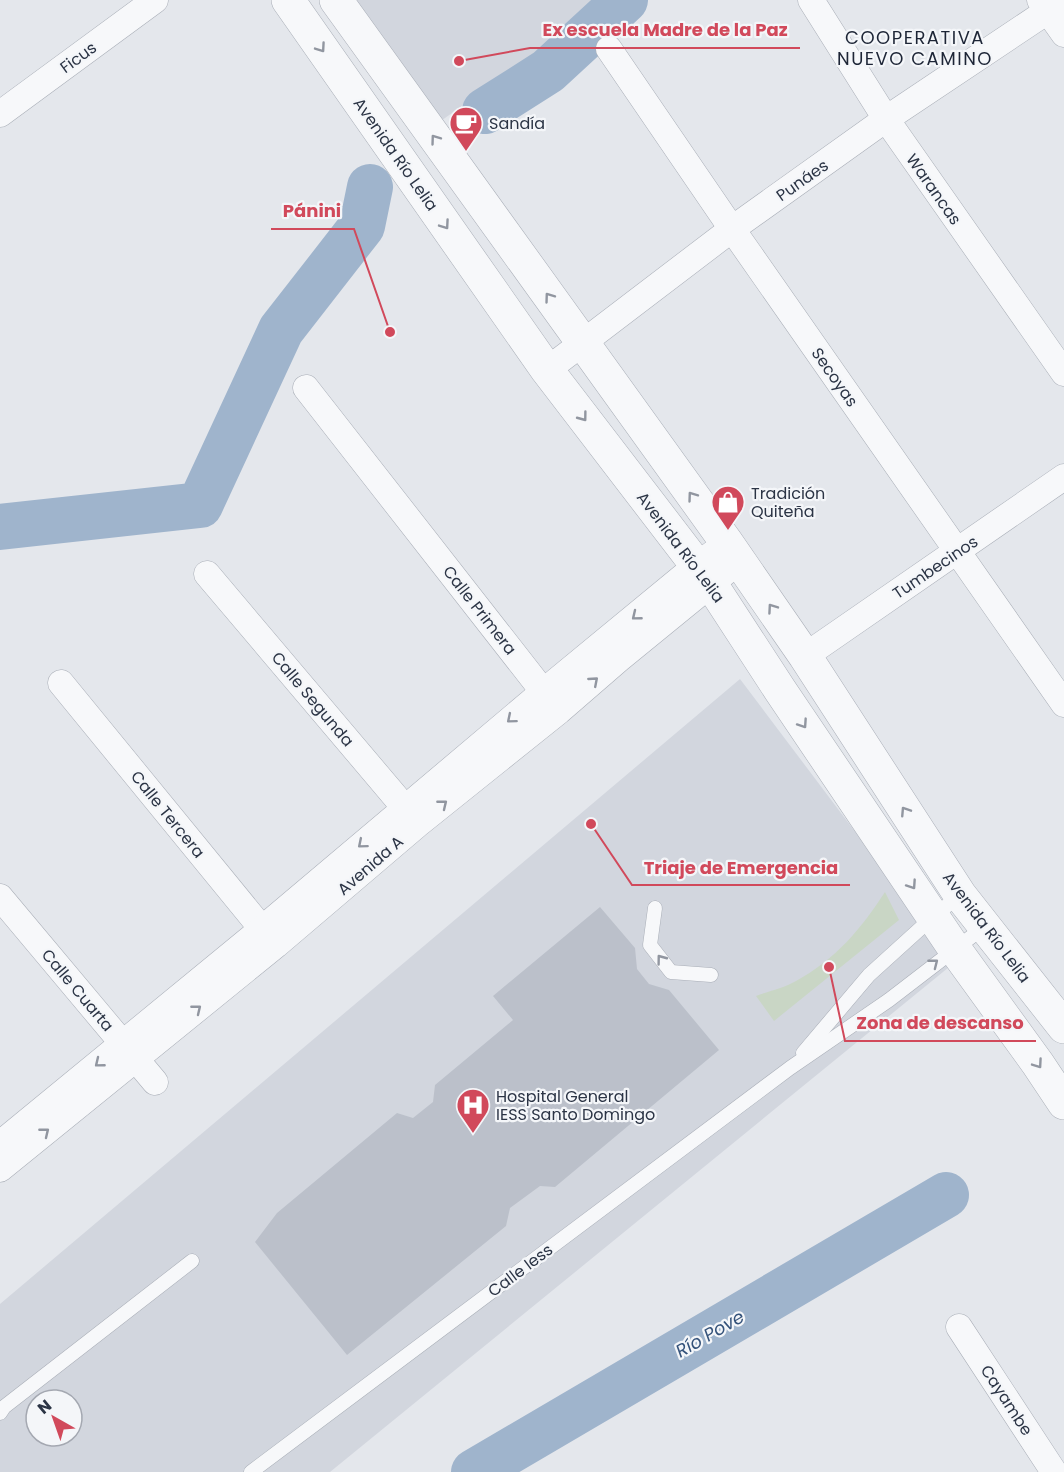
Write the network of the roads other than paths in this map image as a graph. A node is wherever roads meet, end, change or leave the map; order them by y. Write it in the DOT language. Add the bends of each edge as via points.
graph roads {
  1 [pos="155,0"];
  2 [pos="288,0"];
  3 [pos="336,0"];
  4 [pos="811,0"];
  5 [pos="1051,4"];
  6 [pos="1064,34"];
  7 [pos="609,49"];
  8 [pos="0,114"];
  9 [pos="886,120"];
  10 [pos="732,229"];
  11 [pos="583,345"];
  12 [pos="547,370"];
  13 [pos="1064,373"];
  14 [pos="306,388"];
  15 [pos="1064,477"];
  16 [pos="733,552"];
  17 [pos="957,552"];
  18 [pos="207,574"];
  19 [pos="704,575"];
  20 [pos="805,656"];
  21 [pos="61,683"];
  22 [pos="551,701"];
  23 [pos="1064,704"];
  24 [pos="412,816"];
  25 [pos="960,896"];
  26 [pos="0,897"];
  27 [pos="655,908"];
  28 [pos="933,917"];
  29 [pos="984,927"];
  30 [pos="269,937"];
  31 [pos="954,948"];
  32 [pos="711,975"];
  33 [pos="1064,1027"];
  34 [pos="129,1051"];
  35 [pos="790,1068"];
  36 [pos="155,1082"];
  37 [pos="1064,1103"];
  38 [pos="0,1144"];
  39 [pos="0,1169"];
  40 [pos="192,1261"];
  41 [pos="959,1327"];
  42 [pos="0,1413"];
  43 [pos="251,1472"];
  44 [pos="1054,1472"];
  1 -- 8 [label="street, Ficus"];
  2 -- 12 [label="street, Avenida Río Lelia, one-way"];
  11 -- 3 [label="street, Avenida Río Lelia, one-way"];
  4 -- 9 [label="street, Warancas"];
  5 -- 6 [label="street"];
  5 -- 9 [label="street, Punáes"];
  7 -- 10 [label="street, Secoyas"];
  9 -- 10 [label="street, Punáes"];
  9 -- 13 [label="street, Warancas"];
  10 -- 11 [label="street, Punáes"];
  10 -- 17 [label="street, Secoyas"];
  11 -- 12 [label="street, Punáes"];
  16 -- 11 [label="street, Avenida Río Lelia, one-way"];
  12 -- 19 [label="street, Avenida Río Lelia, one-way"];
  14 -- 22 [label="street, Calle Primera"];
  15 -- 17 [label="street, Tumbecinos"];
  16 -- 19 [label="street, Avenida A"];
  20 -- 16 [label="street, Avenida Río Lelia, one-way"];
  17 -- 20 [label="street, Tumbecinos"];
  17 -- 23 [label="street, Secoyas"];
  18 -- 24 [label="street, Calle Segunda"];
  19 -- 22 [label="street, Avenida A"];
  19 -- 28 [label="street, Avenida Río Lelia, one-way"];
  25 -- 20 [label="street, Avenida Río Lelia, one-way"];
  21 -- 30 [label="street, Calle Tercera"];
  22 -- 24 [label="street, Avenida A"];
  24 -- 30 [label="street, Avenida A"];
  25 -- 28 [label="lane, Calle Iess"];
  25 -- 29 [label="street, Avenida Río Lelia"];
  26 -- 34 [label="street, Calle Cuarta"];
  32 -- 27 [label="lane, one-way" via="671,972 650,945"];
  28 -- 31 [label="street, Avenida Río Lelia"];
  28 -- 35 [label="lane, Calle Iess" via="869,975"];
  29 -- 31 [label="lane, Calle Iess"];
  29 -- 33 [label="street, Avenida Río Lelia"];
  30 -- 34 [label="street, Avenida A"];
  35 -- 31 [label="lane, Calle Iess, one-way" via="889,1000"];
  31 -- 37 [label="street, Avenida Río Lelia, one-way"];
  34 -- 36 [label="street, Calle Cuarta"];
  34 -- 38 [label="street, Avenida A, one-way"];
  39 -- 34 [label="street, Avenida A, one-way"];
  35 -- 43 [label="lane, Calle Iess"];
  40 -- 42 [label="lane" via="49,1370"];
  41 -- 44 [label="street, Cayambe"];
}
